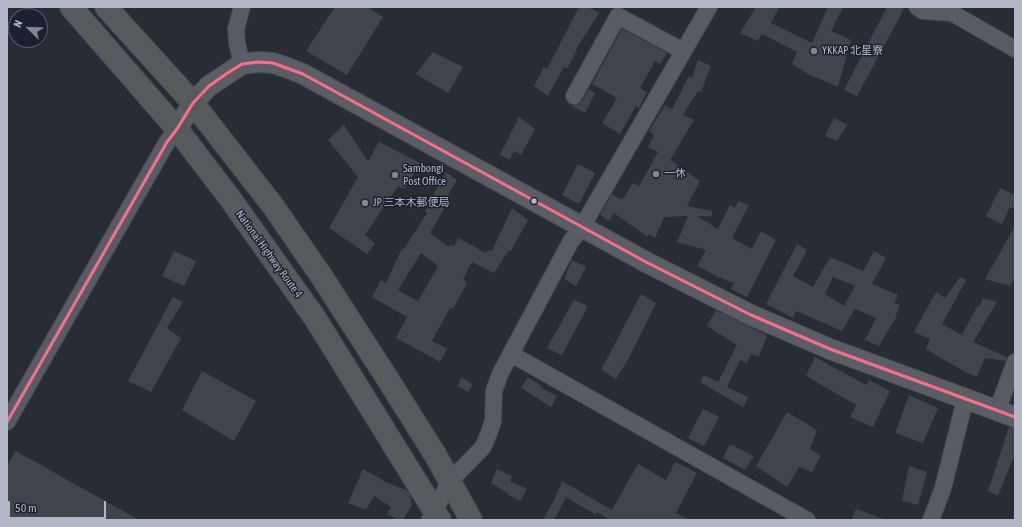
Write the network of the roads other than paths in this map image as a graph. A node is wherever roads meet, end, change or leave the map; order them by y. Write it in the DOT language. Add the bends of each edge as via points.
graph roads {
  1 [pos="72,7"];
  2 [pos="106,7"];
  3 [pos="242,7"];
  4 [pos="709,7"];
  5 [pos="916,7"];
  6 [pos="1015,49"];
  7 [pos="683,51"];
  8 [pos="242,64"];
  9 [pos="574,96"];
  10 [pos="192,103"];
  11 [pos="177,130"];
  12 [pos="582,227"];
  13 [pos="511,354"];
  14 [pos="1015,362"];
  15 [pos="965,400"];
  16 [pos="1006,414"];
  17 [pos="7,422"];
  18 [pos="450,480"];
  19 [pos="435,517"];
  20 [pos="471,520"];
  21 [pos="807,520"];
  22 [pos="931,520"];
  1 -- 11 [label="highway, National Highway Route 4"];
  2 -- 10 [label="highway"];
  3 -- 8 [label="street" via="236,29"];
  4 -- 7 [label="street"];
  5 -- 6 [label="street" via="923,11 952,13"];
  7 -- 9 [label="street" via="618,16"];
  7 -- 12 [label="street"];
  8 -- 10 [label="main road" via="209,86"];
  8 -- 12 [label="main road" via="273,63 302,74"];
  10 -- 11 [label="main road"];
  10 -- 18 [label="highway" via="273,206 322,277"];
  11 -- 17 [label="street" via="167,142"];
  11 -- 19 [label="highway, National Highway Route 4" via="229,197 315,318"];
  12 -- 13 [label="street" via="571,241"];
  12 -- 15 [label="main road" via="757,318 830,349"];
  13 -- 18 [label="street" via="494,390 493,421 489,433 482,447"];
  13 -- 21 [label="street"];
  14 -- 16 [label="street"];
  15 -- 16 [label="main road"];
  15 -- 22 [label="street" via="943,488"];
  18 -- 19 [label="street"];
  18 -- 20 [label="highway"];
}
